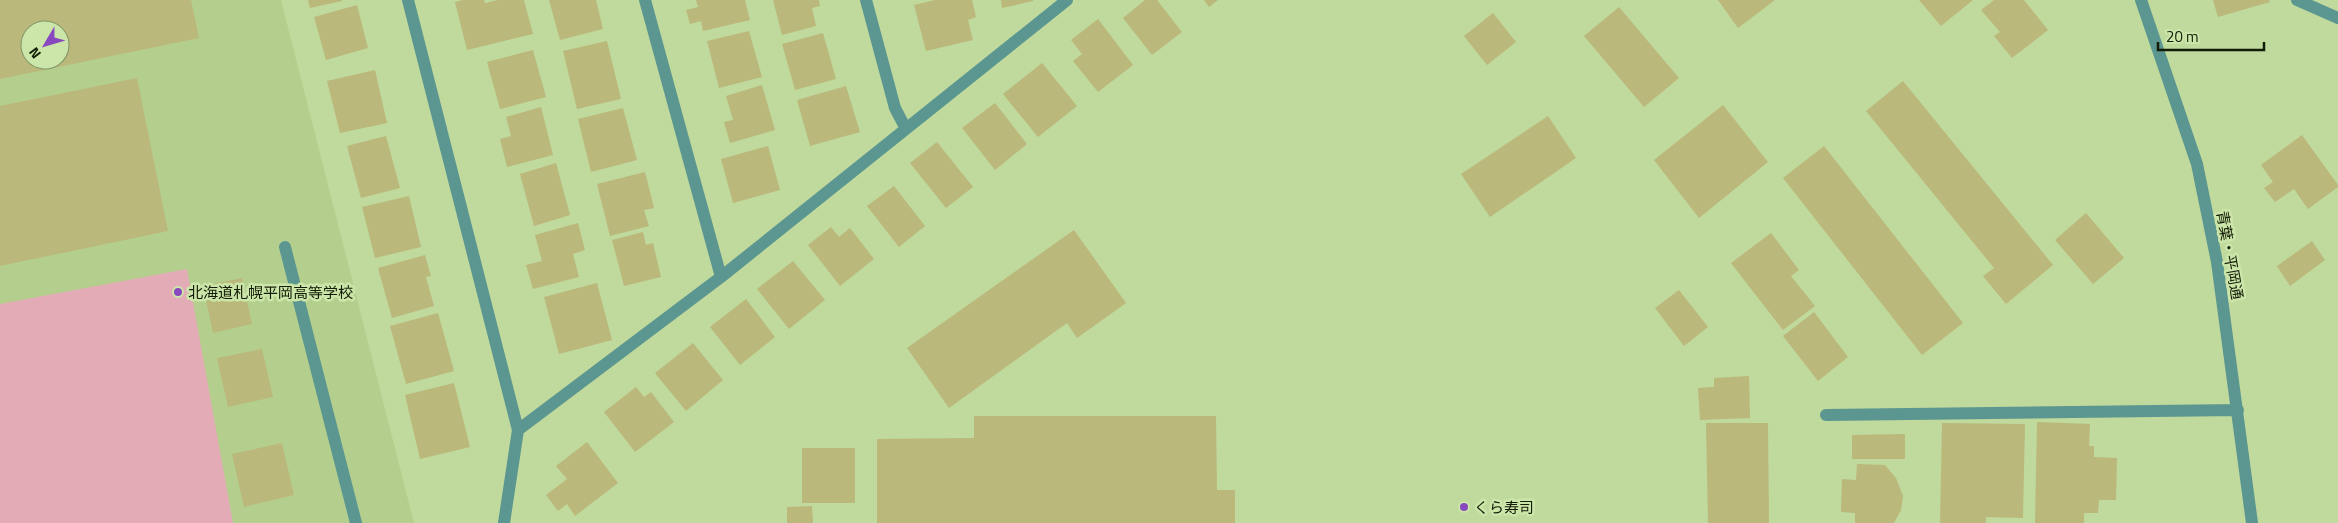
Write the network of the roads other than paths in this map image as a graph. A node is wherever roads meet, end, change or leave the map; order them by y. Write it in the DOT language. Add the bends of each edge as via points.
graph roads {
  1 [pos="408,0"];
  2 [pos="645,0"];
  3 [pos="866,0"];
  4 [pos="1067,0"];
  5 [pos="2141,0"];
  6 [pos="2297,0"];
  7 [pos="2338,18"];
  8 [pos="906,129"];
  9 [pos="285,247"];
  10 [pos="721,277"];
  11 [pos="2238,410"];
  12 [pos="1826,415"];
  13 [pos="518,430"];
  14 [pos="356,523"];
  15 [pos="504,523"];
  16 [pos="2252,523"];
  1 -- 13 [label="street"];
  2 -- 10 [label="street"];
  3 -- 8 [label="street" via="895,108"];
  4 -- 8 [label="street"];
  5 -- 11 [label="street, 青葉・平岡通" via="2197,164 2217,262"];
  6 -- 7 [label="street"];
  8 -- 10 [label="street"];
  9 -- 14 [label="street"];
  10 -- 13 [label="street"];
  11 -- 12 [label="street"];
  11 -- 16 [label="street, 青葉・平岡通"];
  13 -- 15 [label="street"];
}
